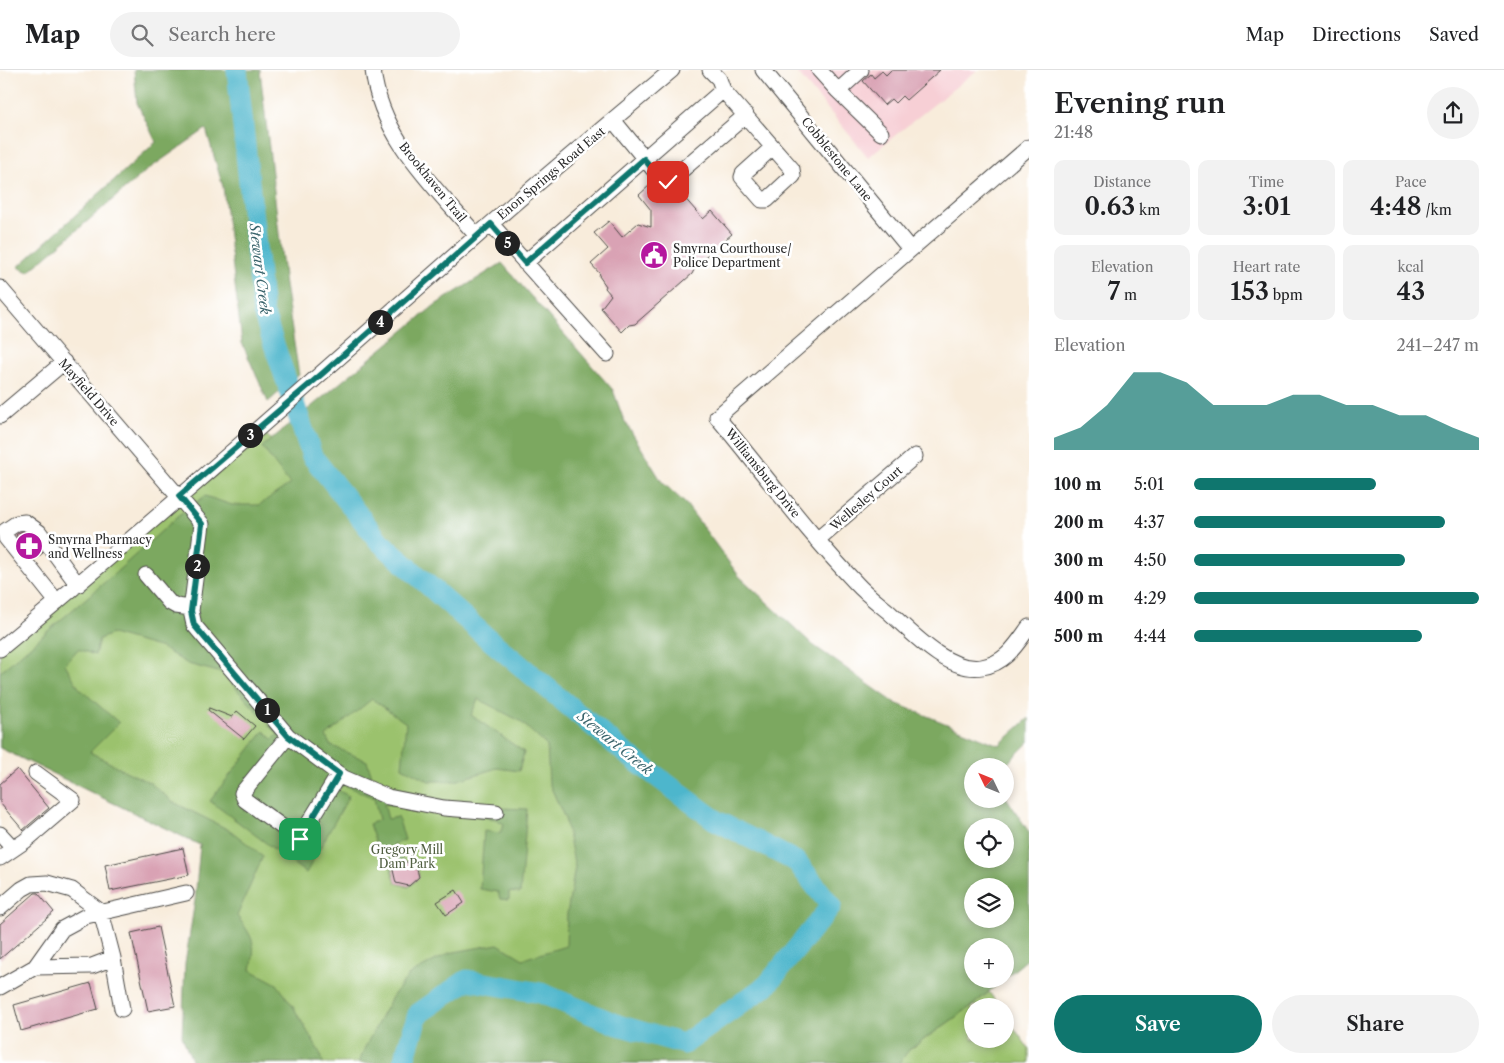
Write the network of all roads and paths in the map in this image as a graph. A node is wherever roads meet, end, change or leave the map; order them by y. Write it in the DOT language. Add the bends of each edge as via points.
graph roads {
  1 [pos="373,70"];
  2 [pos="672,70"];
  3 [pos="710,70"];
  4 [pos="763,70"];
  5 [pos="861,70"];
  6 [pos="827,73"];
  7 [pos="724,90"];
  8 [pos="838,92"];
  9 [pos="746,115"];
  10 [pos="613,120"];
  11 [pos="881,133"];
  12 [pos="773,147"];
  13 [pos="1029,147"];
  14 [pos="644,159"];
  15 [pos="491,224"];
  16 [pos="477,236"];
  17 [pos="910,249"];
  18 [pos="525,263"];
  19 [pos="0,288"];
  20 [pos="607,354"];
  21 [pos="64,362"];
  22 [pos="0,416"];
  23 [pos="915,456"];
  24 [pos="179,496"];
  25 [pos="817,540"];
  26 [pos="146,576"];
  27 [pos="78,585"];
  28 [pos="57,602"];
  29 [pos="192,608"];
  30 [pos="1029,627"];
  31 [pos="0,649"];
  32 [pos="288,736"];
  33 [pos="36,772"];
  34 [pos="339,774"];
  35 [pos="496,812"];
  36 [pos="0,834"];
  37 [pos="13,848"];
  38 [pos="0,858"];
  39 [pos="186,893"];
  40 [pos="0,908"];
  41 [pos="101,912"];
  42 [pos="113,958"];
  43 [pos="35,967"];
  44 [pos="0,987"];
  45 [pos="122,1009"];
  1 -- 16 [label="street, Brookhaven Trail" via="374,86 391,130"];
  2 -- 10 [label="street, Enon Springs Road East"];
  3 -- 7 [label="street"];
  4 -- 17 [label="street, Cobblestone Lane"];
  5 -- 8 [label="street"];
  6 -- 8 [label="street"];
  7 -- 9 [label="street"];
  7 -- 14 [label="street"];
  8 -- 11 [label="street"];
  9 -- 12 [label="street"];
  9 -- 14 [label="street" via="668,182 663,181"];
  10 -- 14 [label="street"];
  10 -- 15 [label="street, Enon Springs Road East"];
  13 -- 17 [label="street, Williamsburg Drive"];
  14 -- 18 [label="street"];
  15 -- 16 [label="street, Enon Springs Road East"];
  15 -- 18 [label="street"];
  16 -- 24 [label="street, Enon Springs Road East"];
  17 -- 25 [label="street, Williamsburg Drive" via="717,417"];
  18 -- 20 [label="street"];
  19 -- 21 [label="street, Mayfield Drive"];
  21 -- 22 [label="street"];
  21 -- 24 [label="street, Mayfield Drive"];
  23 -- 25 [label="street, Wellesley Court"];
  24 -- 27 [label="street, Enon Springs Road East"];
  24 -- 29 [label="street, Mayfield Drive" via="202,524"];
  25 -- 30 [label="street, Williamsburg Drive" via="856,584 926,646 950,661 981,668 998,662 1012,652"];
  26 -- 29 [label="street" via="169,602"];
  27 -- 28 [label="street, Enon Springs Road East"];
  27 -- 28 [label="street" via="39,532 25,522 16,523 5,531 6,538"];
  28 -- 31 [label="street, Enon Springs Road East"];
  29 -- 32 [label="street" via="194,625"];
  32 -- 34 [label="street"];
  32 -- 34 [label="street" via="242,793 245,800 300,839"];
  33 -- 37 [label="street" via="73,800"];
  34 -- 35 [label="street" via="388,797 444,808"];
  36 -- 37 [label="street"];
  37 -- 38 [label="street"];
  39 -- 41 [label="street"];
  40 -- 41 [label="street" via="31,884 47,883 72,890"];
  41 -- 42 [label="street"];
  41 -- 43 [label="street" via="62,929"];
  42 -- 43 [label="street" via="92,966"];
  42 -- 45 [label="street"];
  43 -- 44 [label="street"];
}
